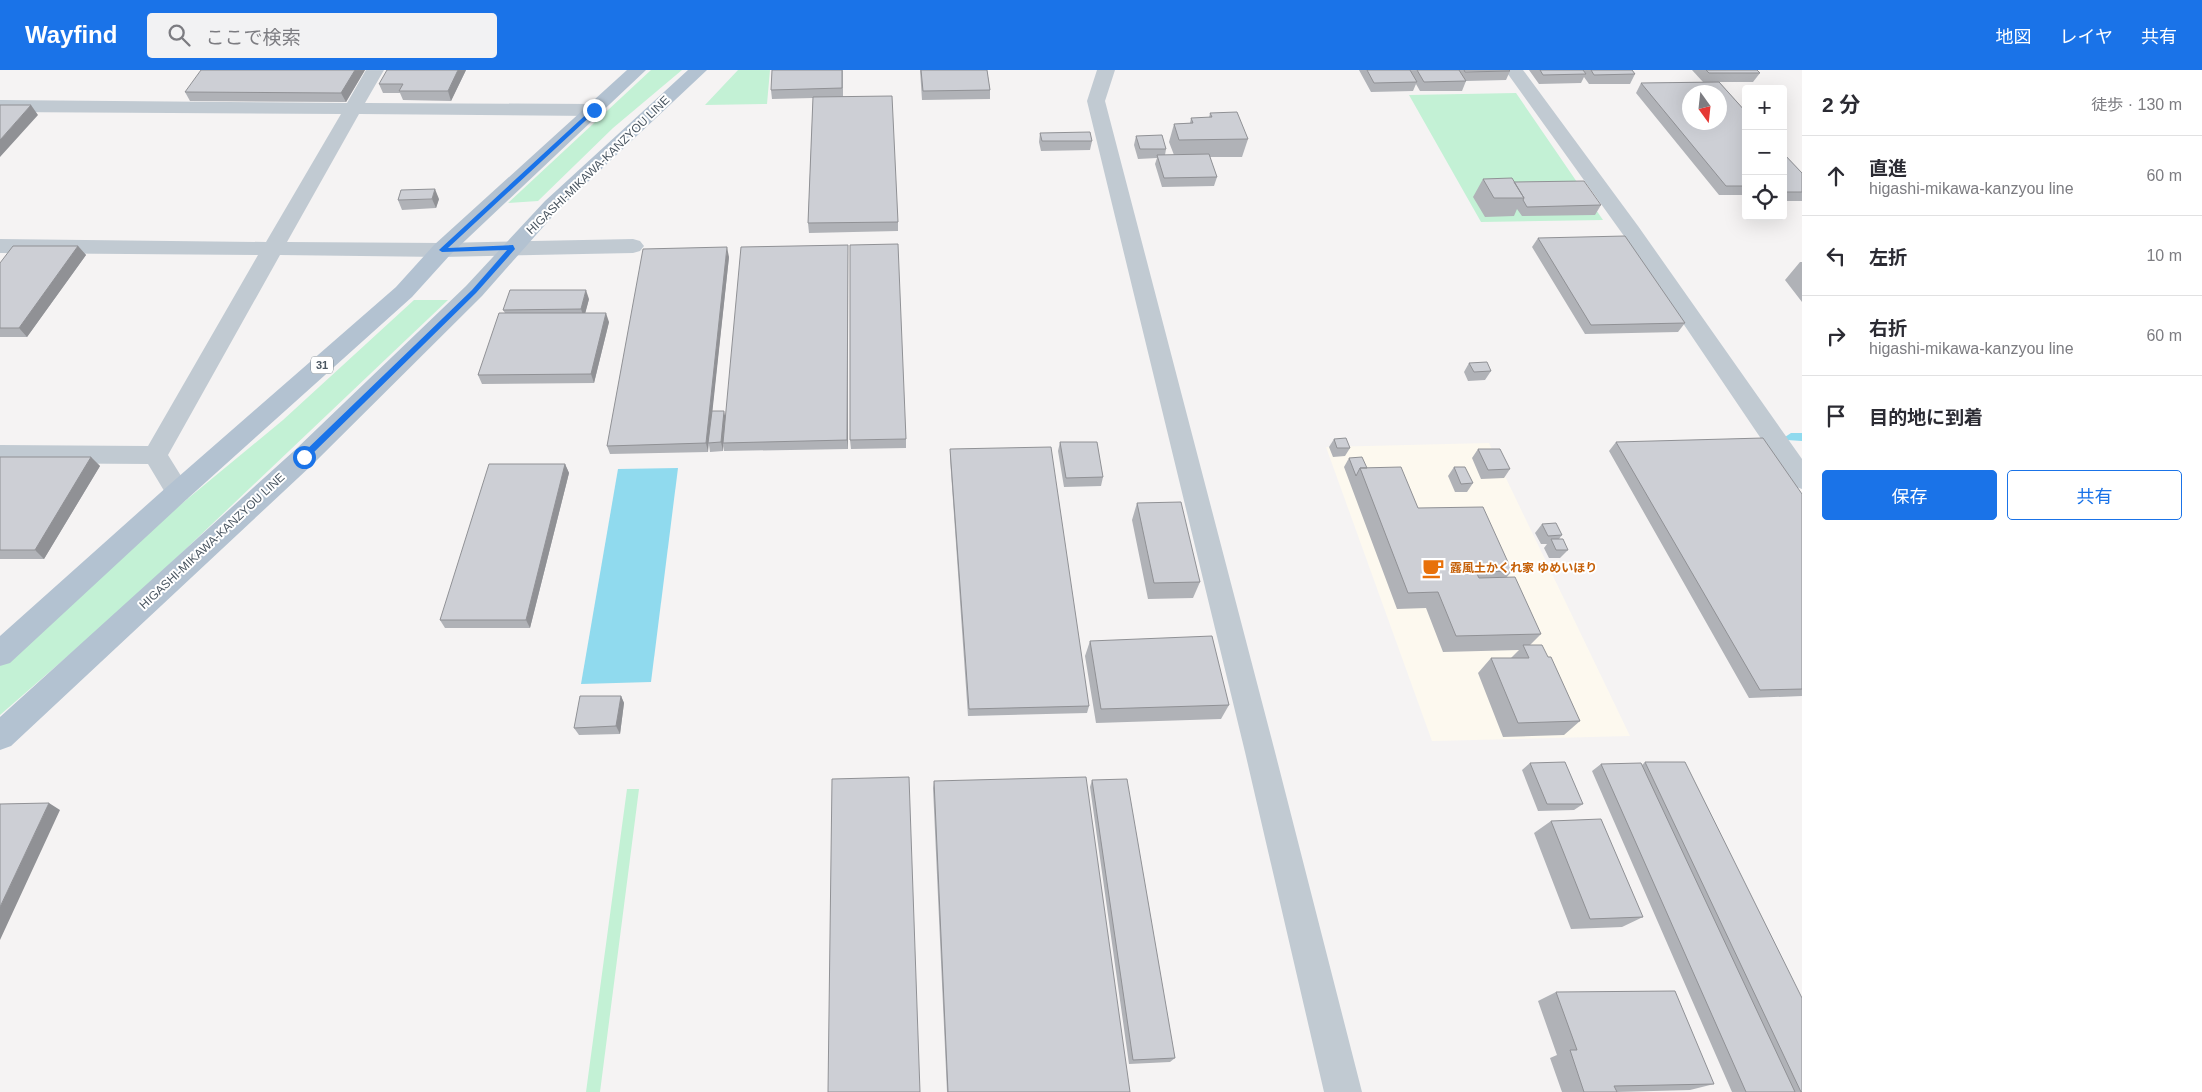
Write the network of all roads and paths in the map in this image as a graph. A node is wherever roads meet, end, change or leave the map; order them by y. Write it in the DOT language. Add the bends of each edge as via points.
graph roads {
  1 [pos="375,70"];
  2 [pos="637,70"];
  3 [pos="698,70"];
  4 [pos="1106,70"];
  5 [pos="1514,70"];
  6 [pos="0,106"];
  7 [pos="354,108"];
  8 [pos="594,110"];
  9 [pos="0,246"];
  10 [pos="633,246"];
  11 [pos="513,247"];
  12 [pos="274,248"];
  13 [pos="442,250"];
  14 [pos="0,454"];
  15 [pos="155,456"];
  16 [pos="1802,478"];
  17 [pos="178,492"];
  18 [pos="0,654"];
  19 [pos="0,736"];
  20 [pos="1343,1092"];
  1 -- 7 [label="street"];
  2 -- 8 [label="main road, 31"];
  3 -- 11 [label="main road, HIGASHI-MIKAWA-KANZYOU LINE" via="552,205"];
  4 -- 20 [label="street" via="1096,101"];
  5 -- 16 [label="street"];
  6 -- 7 [label="street"];
  7 -- 8 [label="street"];
  7 -- 12 [label="street"];
  8 -- 13 [label="main road, 31"];
  9 -- 12 [label="street"];
  10 -- 11 [label="street"];
  11 -- 13 [label="street"];
  11 -- 19 [label="main road, HIGASHI-MIKAWA-KANZYOU LINE" via="474,291 304,457"];
  12 -- 13 [label="street"];
  12 -- 15 [label="street"];
  13 -- 17 [label="main road, 31" via="404,292"];
  14 -- 15 [label="street"];
  15 -- 17 [label="street"];
  17 -- 18 [label="main road, 31"];
}
